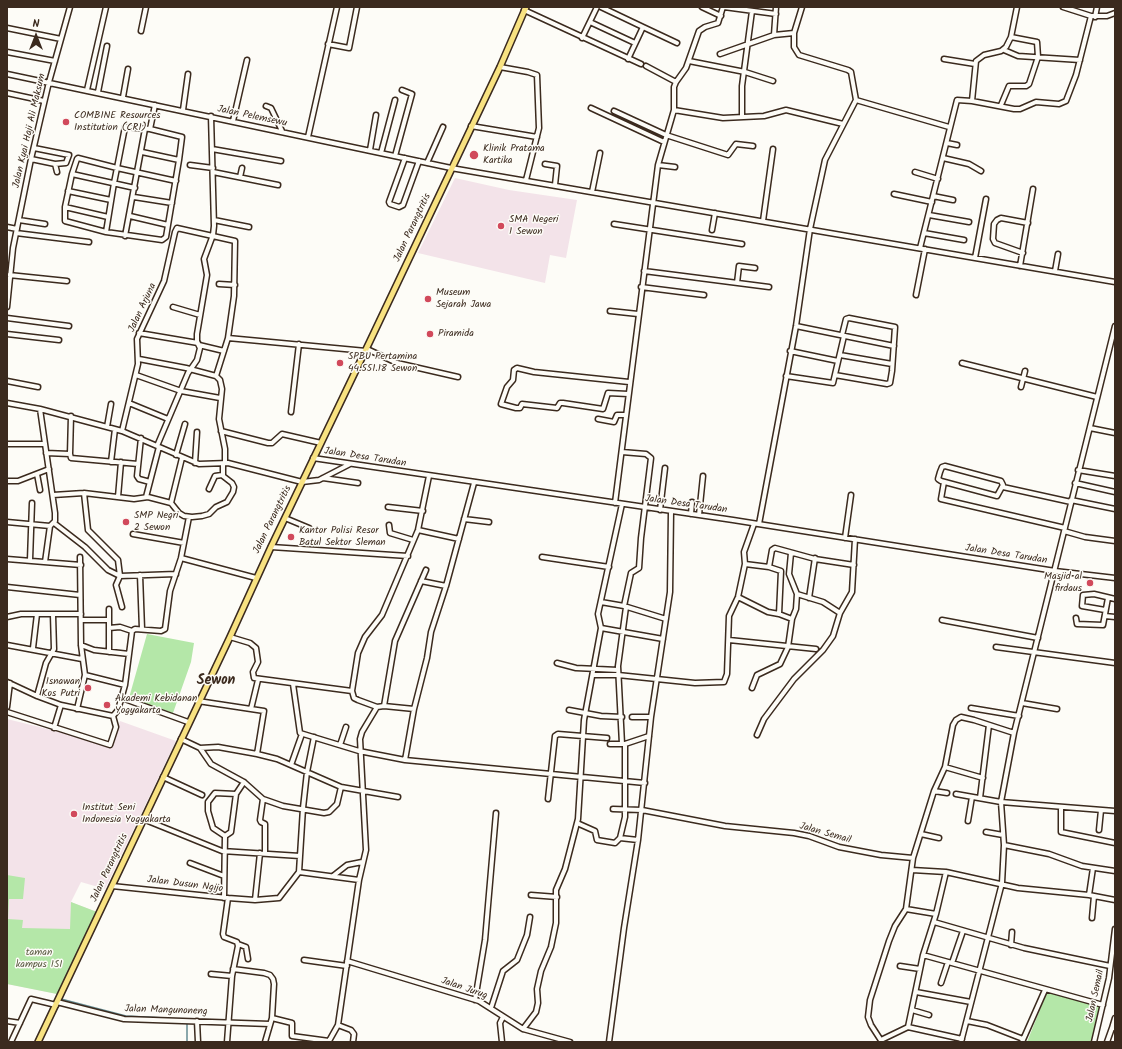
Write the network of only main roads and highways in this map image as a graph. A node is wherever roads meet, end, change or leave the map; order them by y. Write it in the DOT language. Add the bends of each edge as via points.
graph roads {
  1 [pos="525,9"];
  2 [pos="38,1042"];
  1 -- 2 [label="main road, Jalan Parangtritis" via="500,67"];
}
